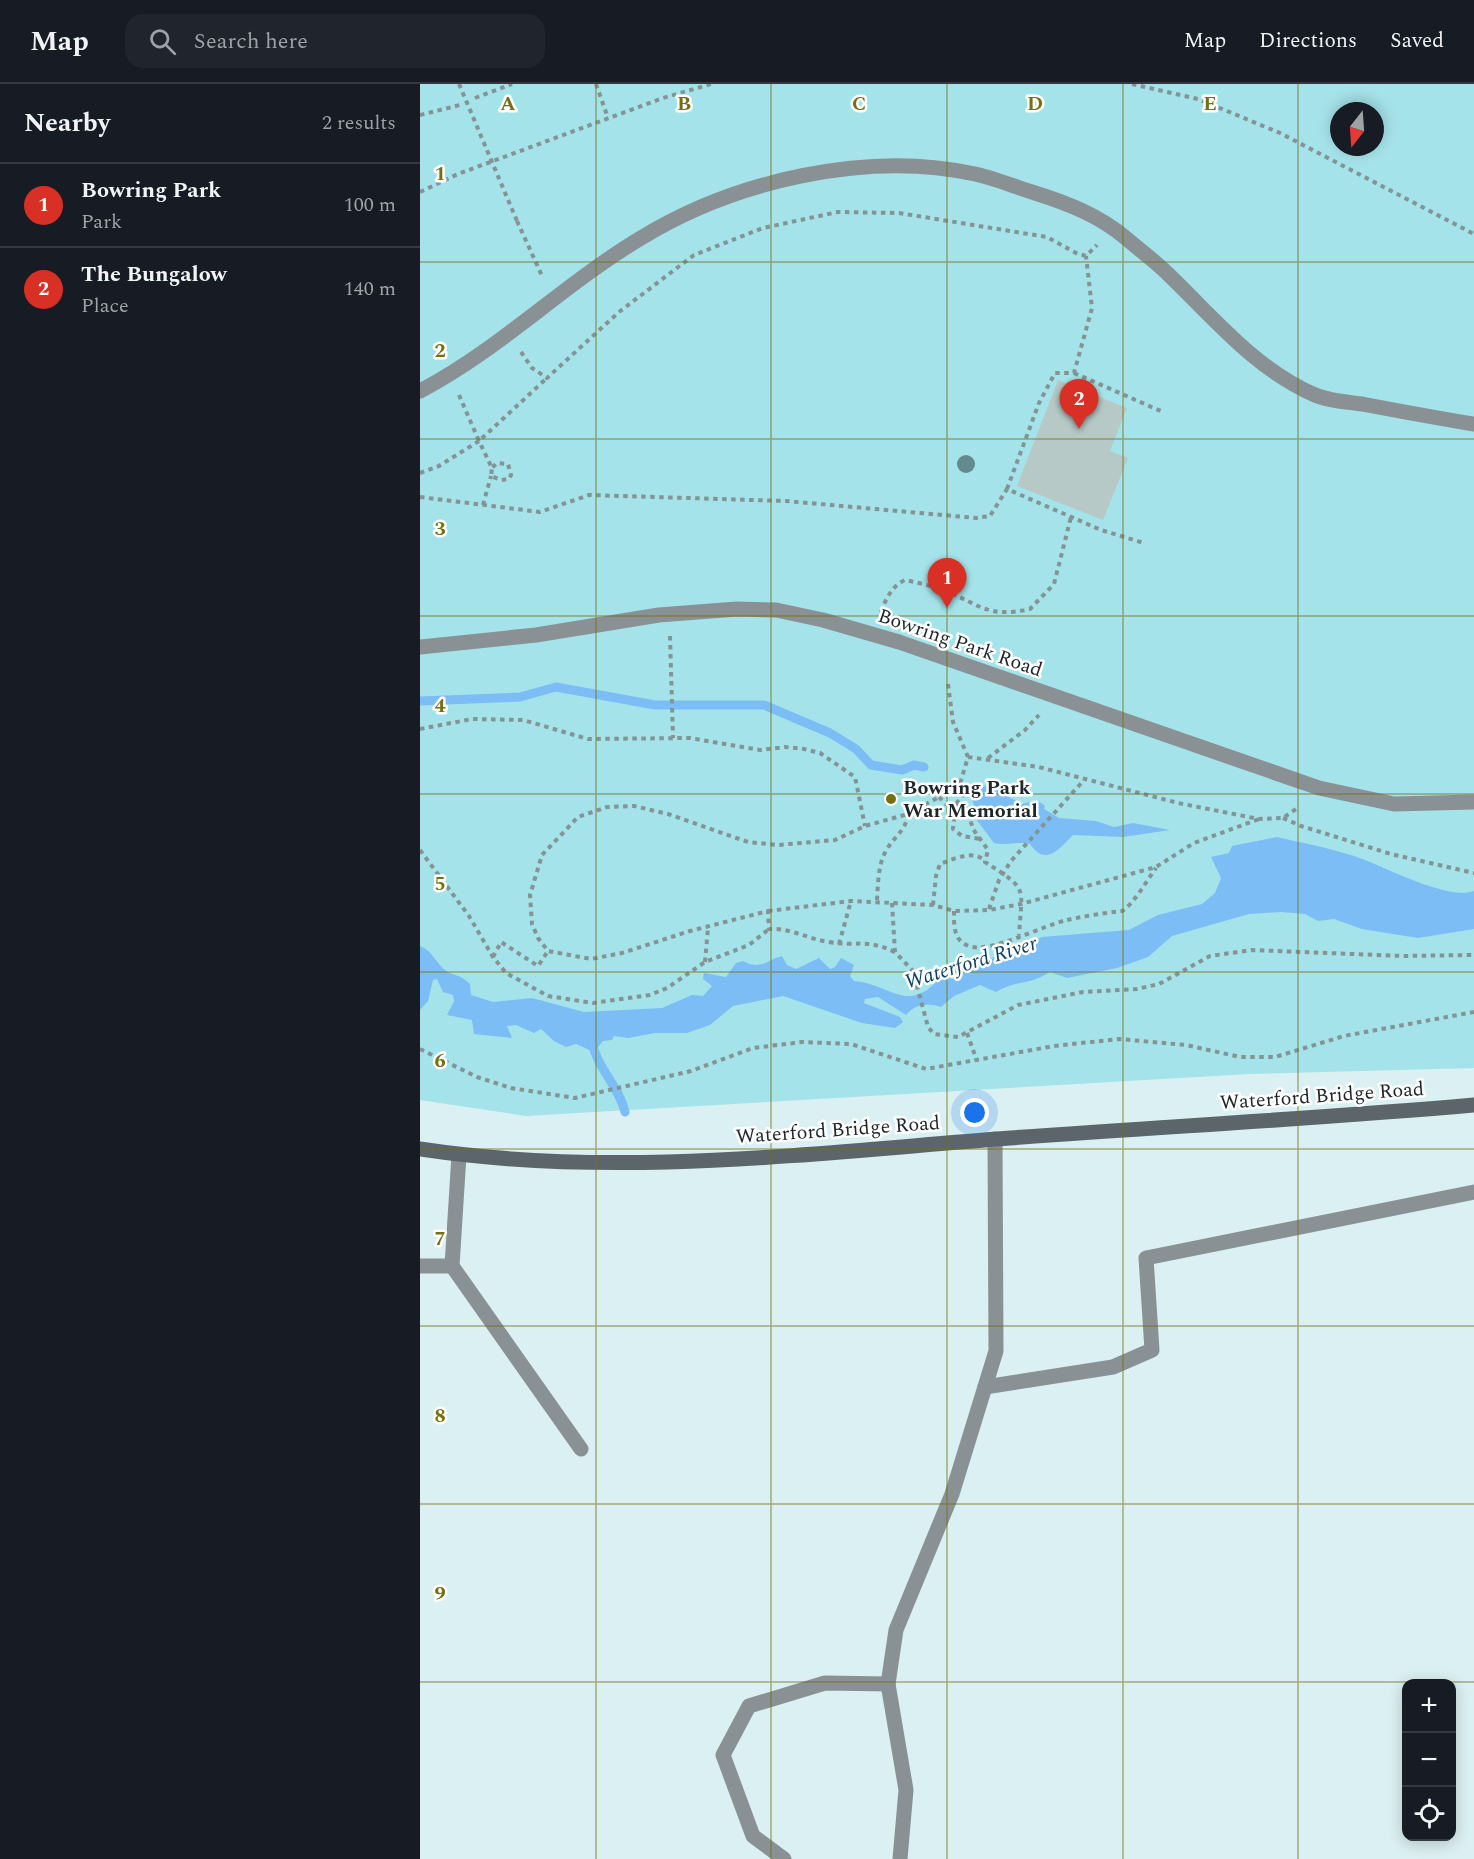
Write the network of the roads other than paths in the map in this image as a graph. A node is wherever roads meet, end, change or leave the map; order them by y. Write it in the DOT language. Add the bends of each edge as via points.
graph roads {
  1 [pos="420,391"];
  2 [pos="1474,424"];
  3 [pos="420,647"];
  4 [pos="1474,802"];
  5 [pos="1474,1105"];
  6 [pos="995,1139"];
  7 [pos="420,1149"];
  8 [pos="459,1155"];
  9 [pos="1474,1192"];
  10 [pos="420,1266"];
  11 [pos="452,1266"];
  12 [pos="985,1387"];
  13 [pos="581,1449"];
  14 [pos="888,1684"];
  15 [pos="784,1859"];
  16 [pos="900,1859"];
  1 -- 2 [label="street" via="449,376 552,298 642,237 692,212 804,174 919,167 974,174 1078,207 1114,228 1168,273 1211,319 1269,369 1317,396"];
  3 -- 4 [label="street, Bowring Park Road" via="536,635 670,614 776,610 873,635 1319,788 1395,804"];
  5 -- 6 [label="main road, Waterford Bridge Road"];
  6 -- 8 [label="main road, Waterford Bridge Road" via="646,1163 519,1161"];
  6 -- 12 [label="street" via="996,1351"];
  7 -- 8 [label="main road, Waterford Bridge Road"];
  8 -- 11 [label="street"];
  9 -- 12 [label="street" via="1146,1258 1152,1350 1113,1367"];
  10 -- 11 [label="street"];
  11 -- 13 [label="street"];
  12 -- 14 [label="street" via="952,1494 896,1630"];
  14 -- 15 [label="street" via="825,1683 749,1706 723,1755 753,1836"];
  14 -- 16 [label="street" via="906,1790"];
}
